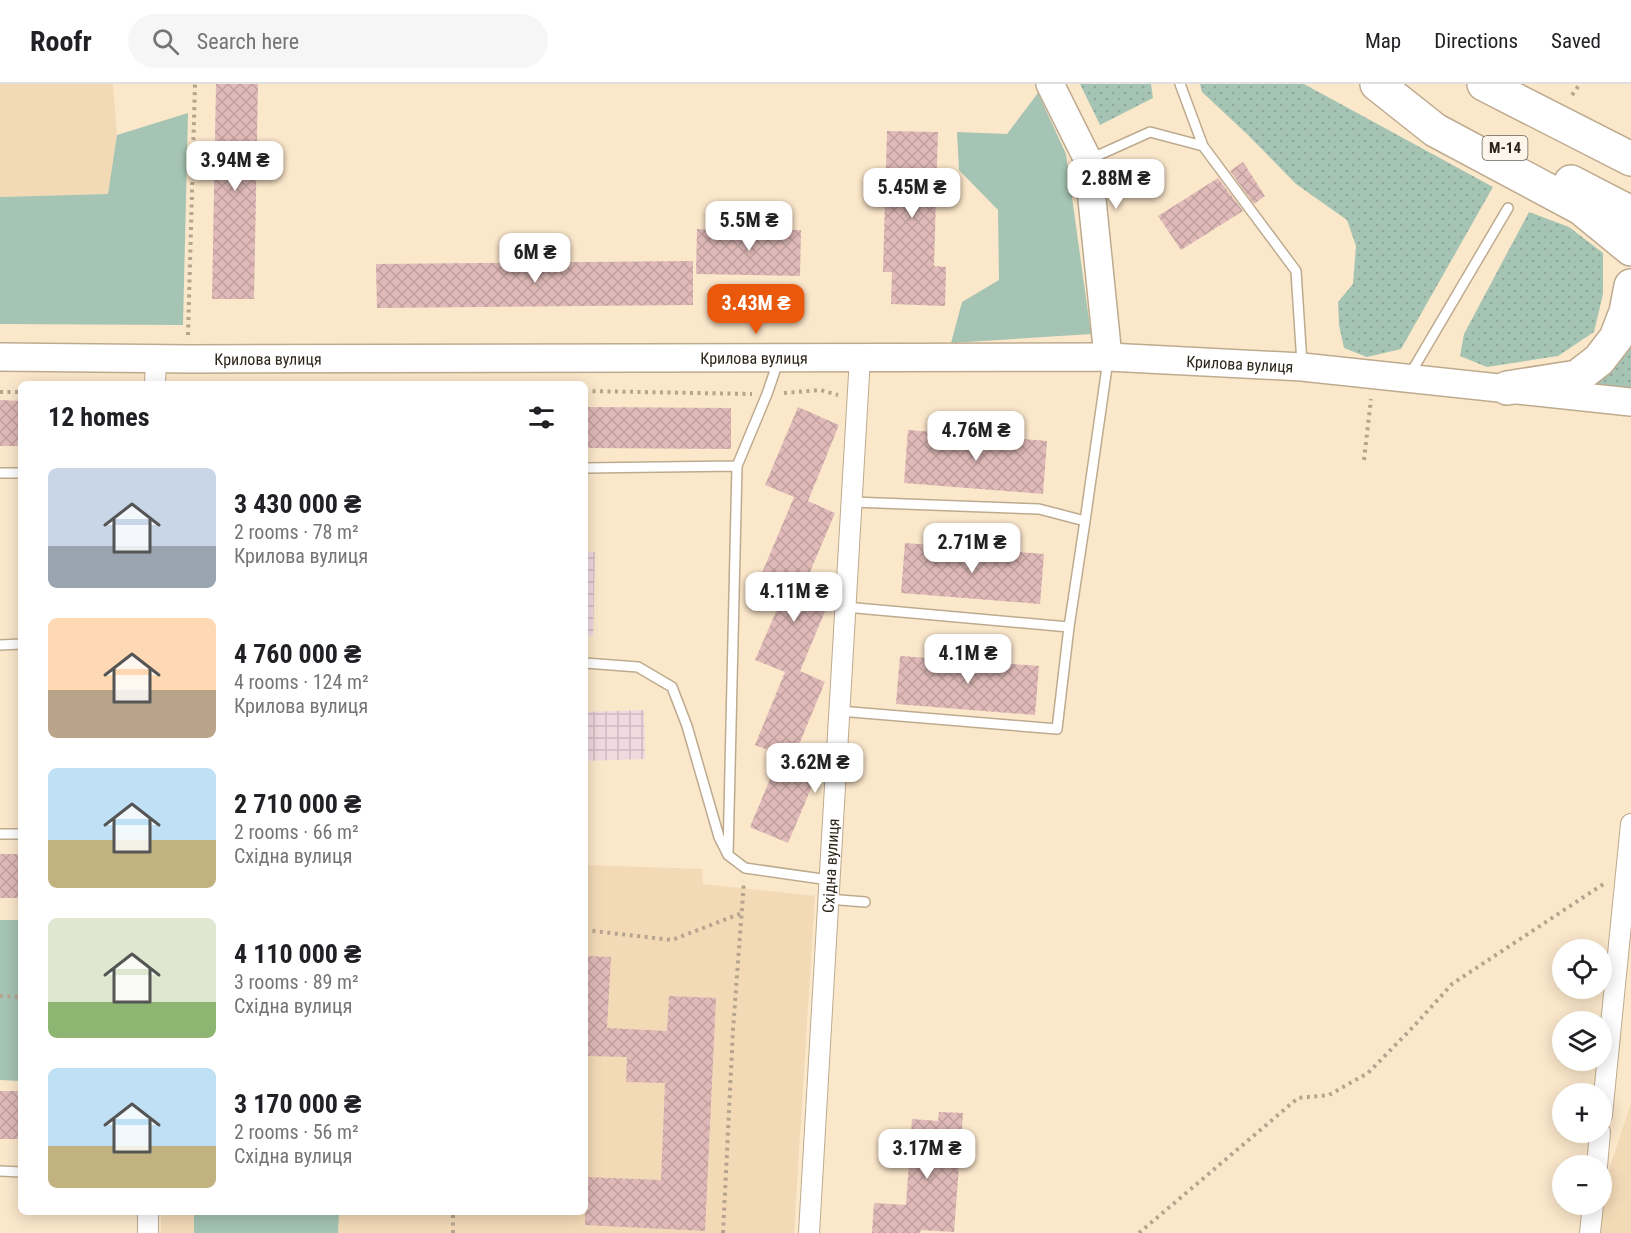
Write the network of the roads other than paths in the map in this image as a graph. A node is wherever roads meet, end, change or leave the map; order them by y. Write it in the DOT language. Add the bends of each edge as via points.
graph roads {
  1 [pos="1050,84"];
  2 [pos="1180,84"];
  3 [pos="1378,84"];
  4 [pos="1484,84"];
  5 [pos="1203,146"];
  6 [pos="1631,159"];
  7 [pos="1088,160"];
  8 [pos="1508,208"];
  9 [pos="1631,213"];
  10 [pos="1631,249"];
  11 [pos="1631,286"];
  12 [pos="0,357"];
  13 [pos="780,357"];
  14 [pos="860,357"];
  15 [pos="1108,357"];
  16 [pos="1302,367"];
  17 [pos="156,371"];
  18 [pos="1408,378"];
  19 [pos="1507,388"];
  20 [pos="1631,402"];
  21 [pos="737,466"];
  22 [pos="588,468"];
  23 [pos="0,473"];
  24 [pos="18,473"];
  25 [pos="852,502"];
  26 [pos="1085,521"];
  27 [pos="845,607"];
  28 [pos="1069,627"];
  29 [pos="18,644"];
  30 [pos="0,645"];
  31 [pos="588,663"];
  32 [pos="839,711"];
  33 [pos="1631,825"];
  34 [pos="0,834"];
  35 [pos="18,834"];
  36 [pos="728,855"];
  37 [pos="829,890"];
  38 [pos="865,902"];
  39 [pos="1605,1083"];
  40 [pos="0,1171"];
  41 [pos="18,1172"];
  42 [pos="148,1215"];
  43 [pos="1592,1215"];
  44 [pos="148,1233"];
  45 [pos="809,1233"];
  46 [pos="1590,1233"];
  1 -- 7 [label="street"];
  2 -- 5 [label="lane"];
  3 -- 9 [label="highway, М-14"];
  3 -- 10 [label="highway" via="1435,130 1581,208"];
  4 -- 6 [label="highway"];
  5 -- 7 [label="lane" via="1150,132"];
  5 -- 16 [label="lane" via="1296,271"];
  7 -- 15 [label="street"];
  8 -- 18 [label="lane"];
  11 -- 19 [label="highway" via="1616,338 1599,360 1577,377"];
  12 -- 17 [label="street, Крилова вулиця"];
  13 -- 14 [label="street, Крилова вулиця"];
  13 -- 17 [label="street, Крилова вулиця"];
  13 -- 21 [label="lane"];
  14 -- 15 [label="street, Крилова вулиця"];
  14 -- 25 [label="street, Східна вулиця"];
  15 -- 16 [label="street, Крилова вулиця"];
  15 -- 26 [label="lane"];
  16 -- 18 [label="street, Крилова вулиця"];
  18 -- 19 [label="street, Крилова вулиця"];
  19 -- 20 [label="street, Крилова вулиця"];
  21 -- 22 [label="lane"];
  21 -- 36 [label="lane"];
  23 -- 24 [label="lane"];
  25 -- 26 [label="lane" via="1039,509"];
  25 -- 27 [label="street, Східна вулиця"];
  26 -- 28 [label="lane"];
  27 -- 28 [label="lane"];
  27 -- 32 [label="street, Східна вулиця"];
  28 -- 32 [label="lane" via="1057,729"];
  29 -- 30 [label="lane"];
  31 -- 36 [label="lane" via="638,667 672,687"];
  32 -- 37 [label="street, Східна вулиця"];
  33 -- 39 [label="street"];
  34 -- 35 [label="lane"];
  36 -- 37 [label="lane" via="745,868"];
  37 -- 38 [label="lane"];
  37 -- 45 [label="street, Східна вулиця"];
  40 -- 41 [label="lane"];
  42 -- 44 [label="street"];
  43 -- 46 [label="street"];
}
